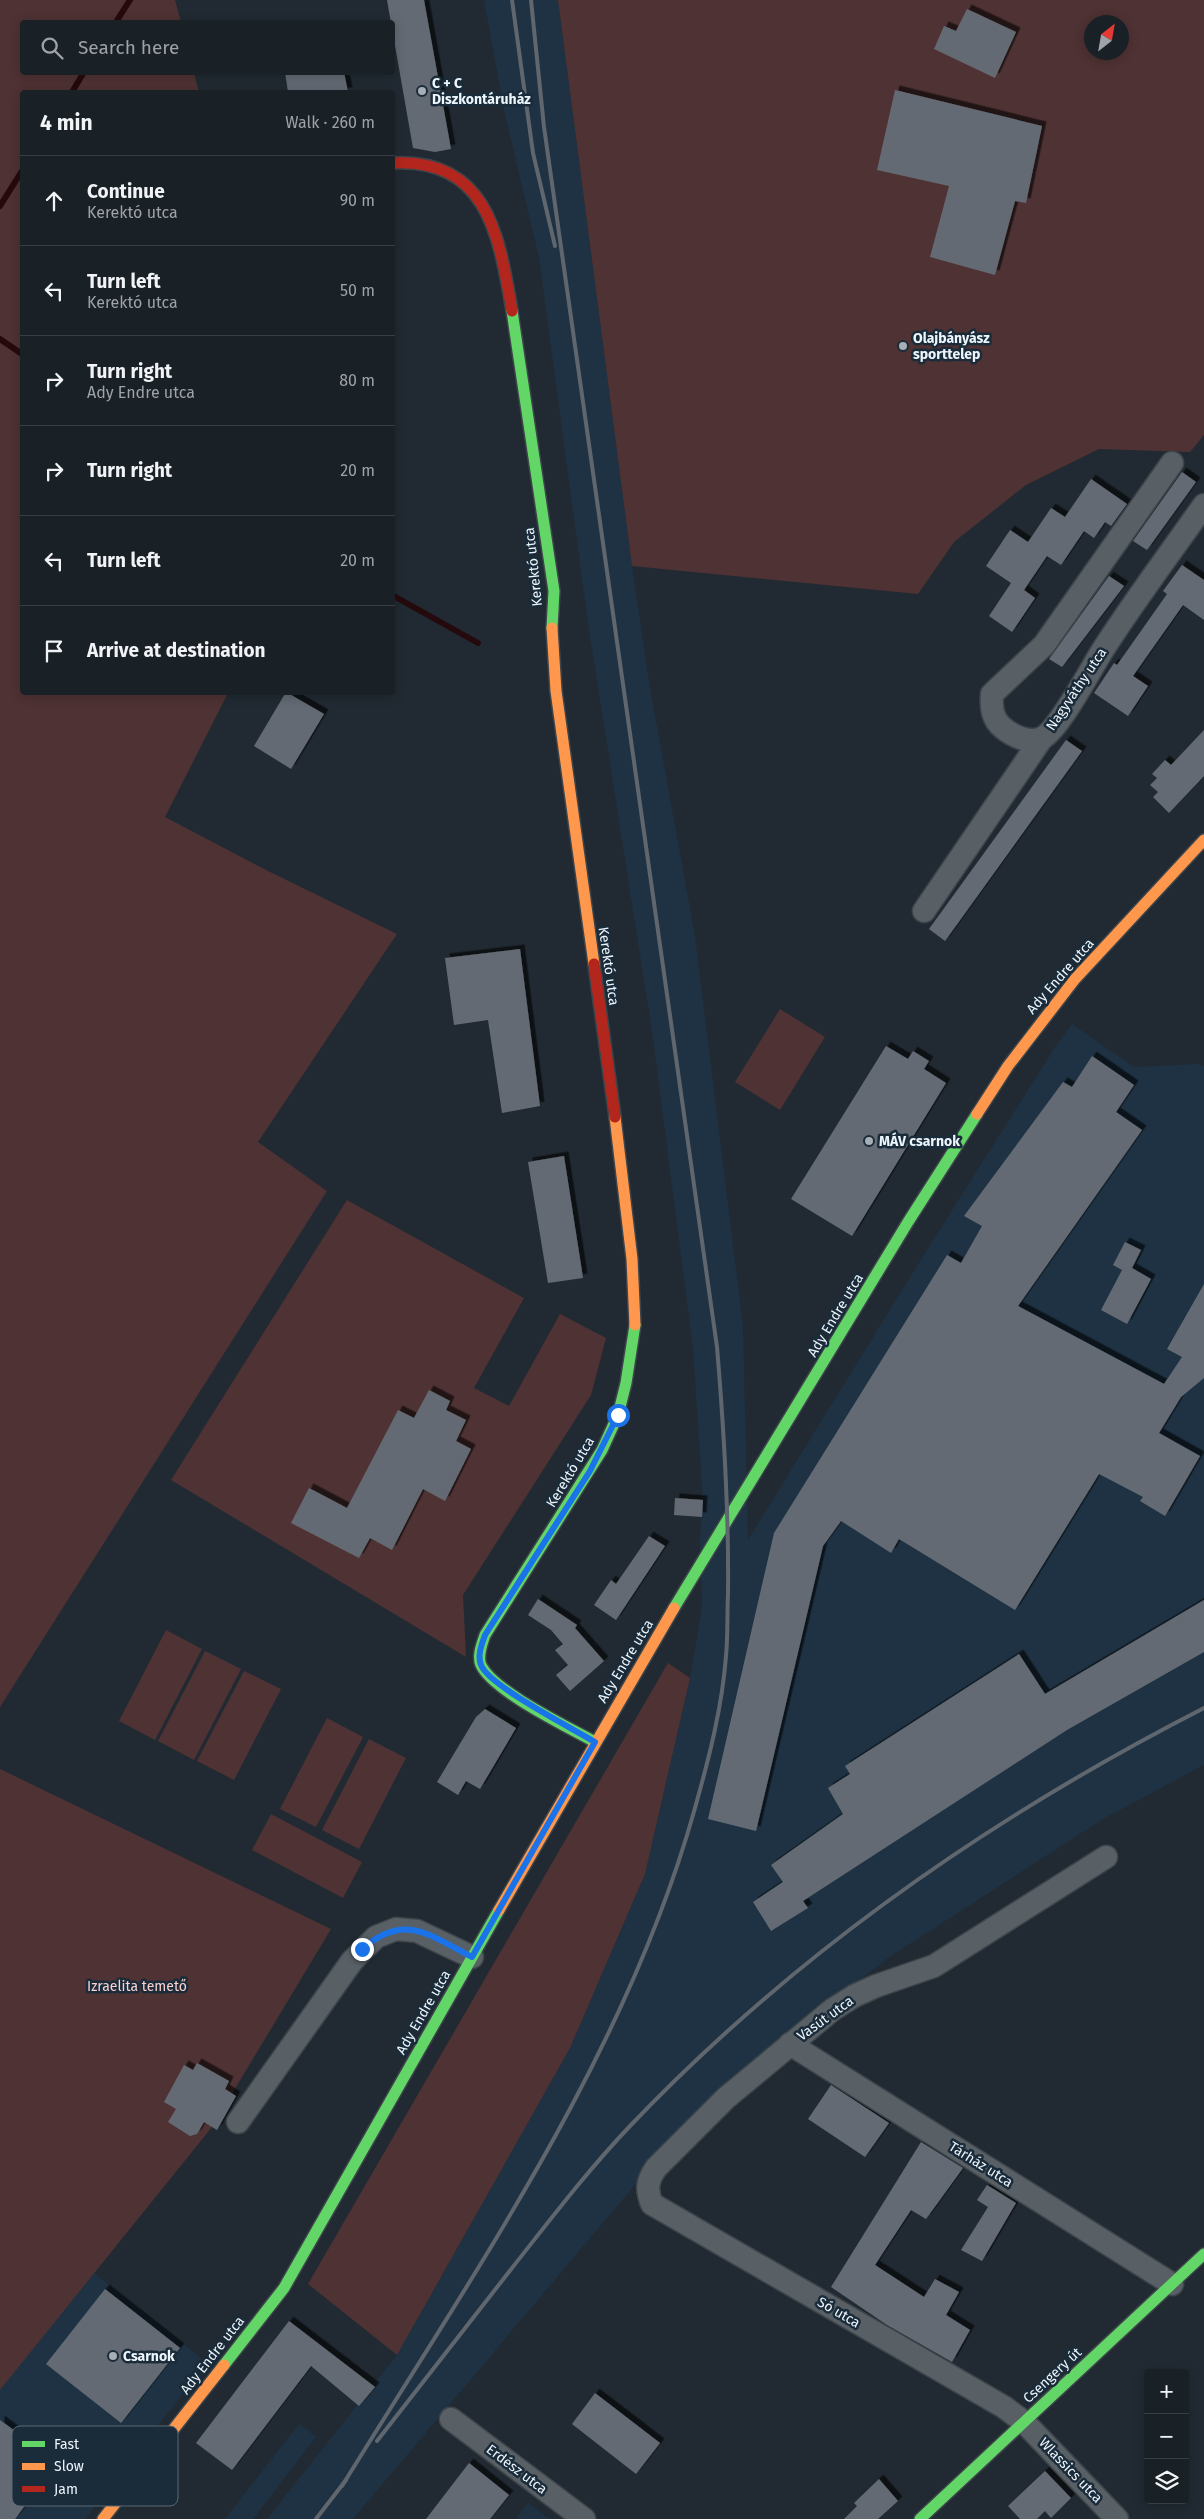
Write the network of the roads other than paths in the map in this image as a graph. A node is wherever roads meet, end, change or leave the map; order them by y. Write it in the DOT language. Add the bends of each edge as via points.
graph roads {
  1 [pos="395,163"];
  2 [pos="1172,463"];
  3 [pos="1204,505"];
  4 [pos="1042,738"];
  5 [pos="1204,840"];
  6 [pos="924,911"];
  7 [pos="595,1742"];
  8 [pos="1106,1857"];
  9 [pos="472,1957"];
  10 [pos="790,2044"];
  11 [pos="238,2122"];
  12 [pos="652,2204"];
  13 [pos="1204,2254"];
  14 [pos="1172,2284"];
  15 [pos="451,2419"];
  16 [pos="1024,2422"];
  17 [pos="176,2426"];
  18 [pos="113,2506"];
  19 [pos="103,2519"];
  20 [pos="584,2519"];
  21 [pos="920,2519"];
  22 [pos="1117,2519"];
  1 -- 7 [label="street, Kerektó utca" via="424,166 460,180 473,190 492,223 517,343 554,591 554,666 617,1133 632,1259 635,1324 618,1415 602,1450 485,1635 480,1655 481,1665 494,1681"];
  2 -- 4 [label="street, Nagyváthy utca" via="1044,645 992,694 991,706 1000,725 1019,737"];
  3 -- 4 [label="street, Nagyváthy utca" via="1063,713"];
  4 -- 6 [label="street"];
  5 -- 7 [label="street, Ady Endre utca" via="1075,979 1008,1066 908,1222"];
  7 -- 9 [label="street, Ady Endre utca"];
  8 -- 10 [label="street, Vasút utca" via="934,1966 854,1996"];
  9 -- 11 [label="street" via="417,1931 396,1929 376,1937 352,1961"];
  9 -- 17 [label="street, Ady Endre utca" via="284,2288"];
  10 -- 12 [label="street, Vasút utca" via="726,2098 656,2168 649,2178 647,2191"];
  10 -- 14 [label="street, Tárház utca"];
  12 -- 16 [label="street, Só utca" via="1004,2407"];
  13 -- 14 [label="street, Csengery út"];
  14 -- 16 [label="street, Csengery út"];
  15 -- 20 [label="street, Erdész utca"];
  16 -- 21 [label="street, Csengery út"];
  16 -- 22 [label="street, Wlassics utca"];
  18 -- 19 [label="street, Ady Endre utca"];
}
